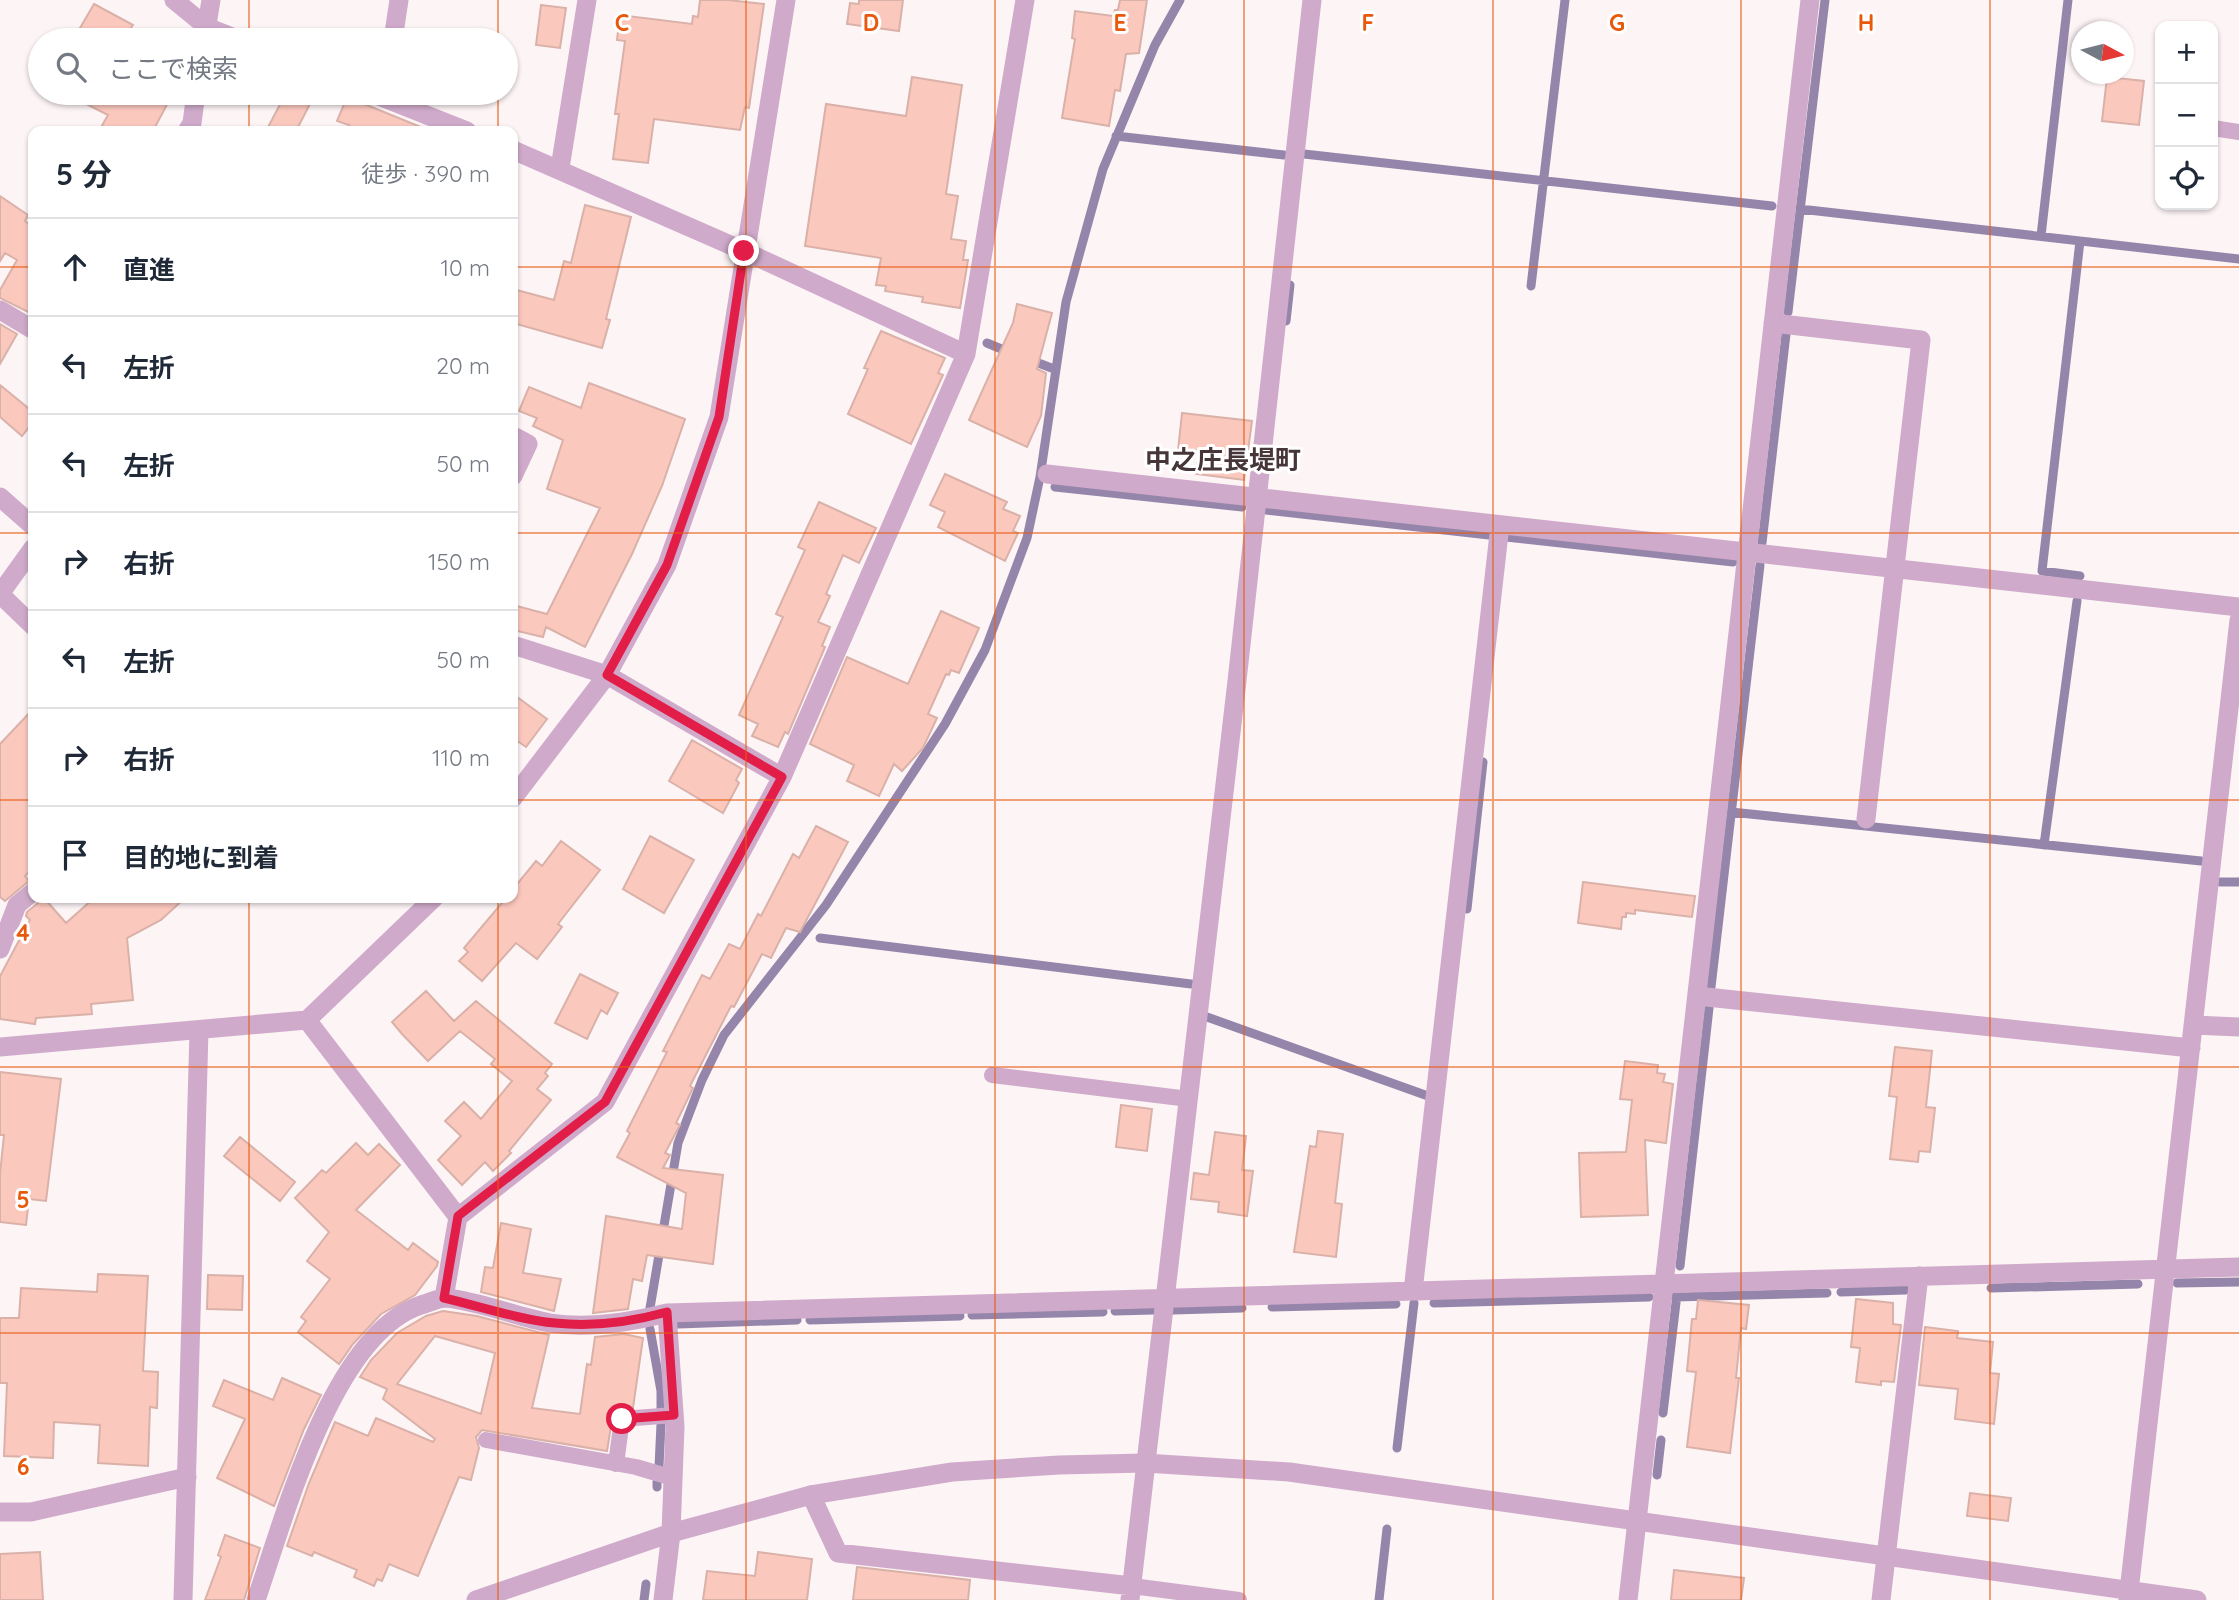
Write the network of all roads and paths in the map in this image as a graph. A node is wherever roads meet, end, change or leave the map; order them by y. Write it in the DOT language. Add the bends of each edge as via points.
graph roads {
  1 [pos="174,0"];
  2 [pos="211,0"];
  3 [pos="399,0"];
  4 [pos="587,0"];
  5 [pos="786,0"];
  6 [pos="1025,0"];
  7 [pos="1312,0"];
  8 [pos="1810,0"];
  9 [pos="200,28"];
  10 [pos="207,28"];
  11 [pos="395,28"];
  12 [pos="194,105"];
  13 [pos="405,105"];
  14 [pos="190,126"];
  15 [pos="455,126"];
  16 [pos="2218,129"];
  17 [pos="2239,132"];
  18 [pos="518,152"];
  19 [pos="560,168"];
  20 [pos="744,251"];
  21 [pos="0,310"];
  22 [pos="1773,323"];
  23 [pos="28,327"];
  24 [pos="966,354"];
  25 [pos="518,439"];
  26 [pos="518,465"];
  27 [pos="1047,474"];
  28 [pos="0,497"];
  29 [pos="1258,498"];
  30 [pos="28,522"];
  31 [pos="1500,525"];
  32 [pos="1747,552"];
  33 [pos="28,555"];
  34 [pos="1895,569"];
  35 [pos="0,594"];
  36 [pos="2239,607"];
  37 [pos="2239,620"];
  38 [pos="28,621"];
  39 [pos="518,647"];
  40 [pos="607,675"];
  41 [pos="782,777"];
  42 [pos="518,791"];
  43 [pos="1866,819"];
  44 [pos="28,896"];
  45 [pos="429,903"];
  46 [pos="0,949"];
  47 [pos="1697,996"];
  48 [pos="307,1020"];
  49 [pos="2193,1025"];
  50 [pos="2239,1027"];
  51 [pos="199,1031"];
  52 [pos="0,1047"];
  53 [pos="2190,1048"];
  54 [pos="992,1075"];
  55 [pos="1189,1099"];
  56 [pos="458,1216"];
  57 [pos="2239,1267"];
  58 [pos="2165,1269"];
  59 [pos="1919,1276"];
  60 [pos="1664,1283"];
  61 [pos="1413,1291"];
  62 [pos="444,1298"];
  63 [pos="1164,1299"];
  64 [pos="667,1312"];
  65 [pos="674,1415"];
  66 [pos="486,1440"];
  67 [pos="1145,1463"];
  68 [pos="616,1464"];
  69 [pos="187,1477"];
  70 [pos="673,1478"];
  71 [pos="811,1495"];
  72 [pos="0,1512"];
  73 [pos="1636,1521"];
  74 [pos="671,1533"];
  75 [pos="1886,1557"];
  76 [pos="1131,1593"];
  77 [pos="2128,1595"];
  78 [pos="183,1600"];
  79 [pos="256,1600"];
  80 [pos="476,1600"];
  81 [pos="663,1600"];
  82 [pos="1239,1600"];
  83 [pos="1628,1600"];
  84 [pos="1881,1600"];
  85 [pos="2197,1600"];
  1 -- 9 [label="street"];
  2 -- 10 [label="street"];
  3 -- 11 [label="street"];
  4 -- 19 [label="street"];
  5 -- 20 [label="street"];
  6 -- 24 [label="street"];
  7 -- 29 [label="street"];
  8 -- 22 [label="street"];
  12 -- 14 [label="street"];
  13 -- 15 [label="street"];
  16 -- 17 [label="lane"];
  18 -- 19 [label="street"];
  19 -- 20 [label="street"];
  20 -- 24 [label="street"];
  20 -- 40 [label="street" via="719,417 667,565"];
  21 -- 23 [label="street"];
  22 -- 32 [label="street"];
  22 -- 34 [label="street" via="1921,340"];
  24 -- 41 [label="street"];
  25 -- 26 [label="street" via="528,444"];
  27 -- 29 [label="street"];
  28 -- 30 [label="street"];
  29 -- 31 [label="street"];
  29 -- 55 [label="street"];
  31 -- 32 [label="street"];
  31 -- 61 [label="street"];
  32 -- 34 [label="street"];
  32 -- 47 [label="street"];
  33 -- 35 [label="street"];
  34 -- 36 [label="street"];
  34 -- 43 [label="street"];
  35 -- 38 [label="street"];
  37 -- 49 [label="street"];
  39 -- 40 [label="street"];
  40 -- 41 [label="street"];
  40 -- 42 [label="street"];
  41 -- 56 [label="street" via="605,1102"];
  44 -- 46 [label="street" via="18,905"];
  45 -- 48 [label="street"];
  47 -- 53 [label="street"];
  47 -- 60 [label="street"];
  48 -- 51 [label="street"];
  48 -- 56 [label="street"];
  49 -- 50 [label="street"];
  49 -- 53 [label="street"];
  51 -- 52 [label="street"];
  51 -- 69 [label="street"];
  53 -- 58 [label="street"];
  54 -- 55 [label="lane"];
  55 -- 63 [label="street"];
  56 -- 62 [label="street"];
  57 -- 58 [label="street"];
  58 -- 59 [label="street"];
  58 -- 77 [label="street"];
  59 -- 60 [label="street"];
  59 -- 75 [label="street"];
  60 -- 61 [label="street"];
  60 -- 73 [label="street"];
  61 -- 63 [label="street"];
  62 -- 64 [label="street" via="552,1323 640,1319"];
  62 -- 79 [label="street" via="392,1322 342,1379 319,1423"];
  63 -- 64 [label="street"];
  63 -- 67 [label="street"];
  64 -- 65 [label="street"];
  65 -- 68 [label="lane" via="622,1419"];
  65 -- 70 [label="street"];
  66 -- 68 [label="lane"];
  67 -- 71 [label="street" via="951,1472"];
  67 -- 73 [label="street" via="1289,1472"];
  67 -- 76 [label="street"];
  68 -- 70 [label="lane"];
  69 -- 72 [label="street" via="31,1512"];
  69 -- 78 [label="street"];
  70 -- 74 [label="street"];
  71 -- 74 [label="street"];
  71 -- 76 [label="street" via="838,1553"];
  73 -- 75 [label="street"];
  73 -- 83 [label="street"];
  74 -- 80 [label="street"];
  74 -- 81 [label="street"];
  75 -- 77 [label="street"];
  75 -- 84 [label="street"];
  76 -- 82 [label="lane"];
  77 -- 85 [label="street"];
}
